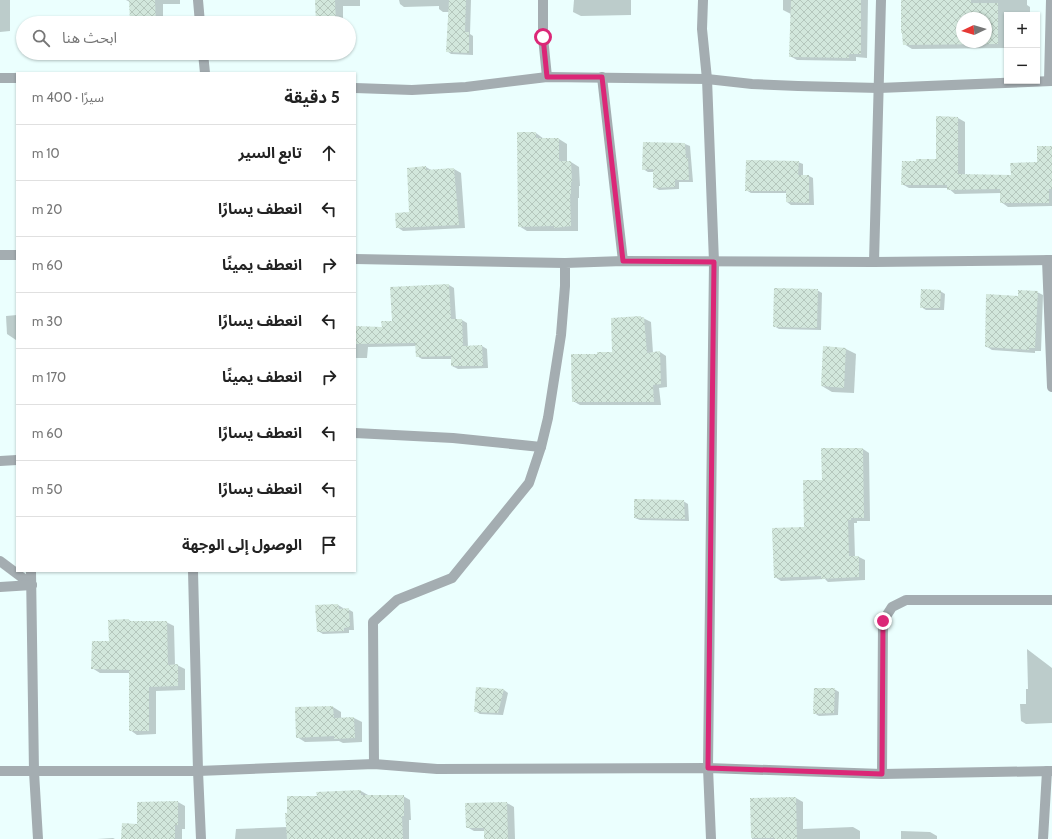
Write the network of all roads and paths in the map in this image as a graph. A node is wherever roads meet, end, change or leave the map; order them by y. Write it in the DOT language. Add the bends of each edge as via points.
graph roads {
  1 [pos="198,0"];
  2 [pos="543,0"];
  3 [pos="703,0"];
  4 [pos="881,0"];
  5 [pos="1051,0"];
  6 [pos="199,16"];
  7 [pos="204,60"];
  8 [pos="205,72"];
  9 [pos="547,77"];
  10 [pos="602,77"];
  11 [pos="0,78"];
  12 [pos="16,78"];
  13 [pos="707,79"];
  14 [pos="1050,81"];
  15 [pos="356,88"];
  16 [pos="879,88"];
  17 [pos="0,255"];
  18 [pos="16,255"];
  19 [pos="356,259"];
  20 [pos="1049,260"];
  21 [pos="623,261"];
  22 [pos="714,262"];
  23 [pos="874,262"];
  24 [pos="565,263"];
  25 [pos="1052,387"];
  26 [pos="356,433"];
  27 [pos="541,447"];
  28 [pos="16,460"];
  29 [pos="0,461"];
  30 [pos="0,561"];
  31 [pos="31,572"];
  32 [pos="193,572"];
  33 [pos="32,586"];
  34 [pos="0,587"];
  35 [pos="1052,600"];
  36 [pos="374,764"];
  37 [pos="708,768"];
  38 [pos="198,770"];
  39 [pos="0,771"];
  40 [pos="1049,771"];
  41 [pos="34,772"];
  42 [pos="882,774"];
  43 [pos="38,839"];
  44 [pos="202,839"];
  45 [pos="711,839"];
  46 [pos="1043,839"];
  1 -- 6 [label="street"];
  2 -- 9 [label="street"];
  3 -- 13 [label="street" via="702,29"];
  4 -- 16 [label="street"];
  5 -- 14 [label="street"];
  7 -- 8 [label="street"];
  9 -- 10 [label="street"];
  9 -- 15 [label="street" via="466,87 412,90"];
  10 -- 13 [label="street"];
  10 -- 21 [label="street"];
  11 -- 12 [label="street"];
  13 -- 16 [label="street" via="752,84"];
  13 -- 22 [label="street"];
  14 -- 16 [label="street"];
  16 -- 23 [label="street"];
  17 -- 18 [label="street"];
  19 -- 24 [label="street"];
  20 -- 23 [label="street"];
  20 -- 25 [label="street"];
  21 -- 22 [label="street"];
  21 -- 24 [label="street"];
  22 -- 23 [label="street"];
  22 -- 37 [label="street"];
  24 -- 27 [label="street" via="561,335"];
  26 -- 27 [label="street" via="454,438"];
  27 -- 36 [label="street" via="529,483 452,578 397,600 373,622"];
  28 -- 29 [label="street"];
  30 -- 33 [label="street"];
  31 -- 33 [label="street"];
  32 -- 38 [label="street"];
  33 -- 34 [label="street"];
  33 -- 41 [label="street"];
  35 -- 42 [label="street" via="906,600 892,606 883,621"];
  36 -- 37 [label="street" via="437,769"];
  36 -- 38 [label="street"];
  37 -- 42 [label="street"];
  37 -- 45 [label="street"];
  38 -- 41 [label="street"];
  38 -- 44 [label="street"];
  39 -- 41 [label="street"];
  40 -- 42 [label="street"];
  40 -- 46 [label="street"];
  41 -- 43 [label="street"];
}
